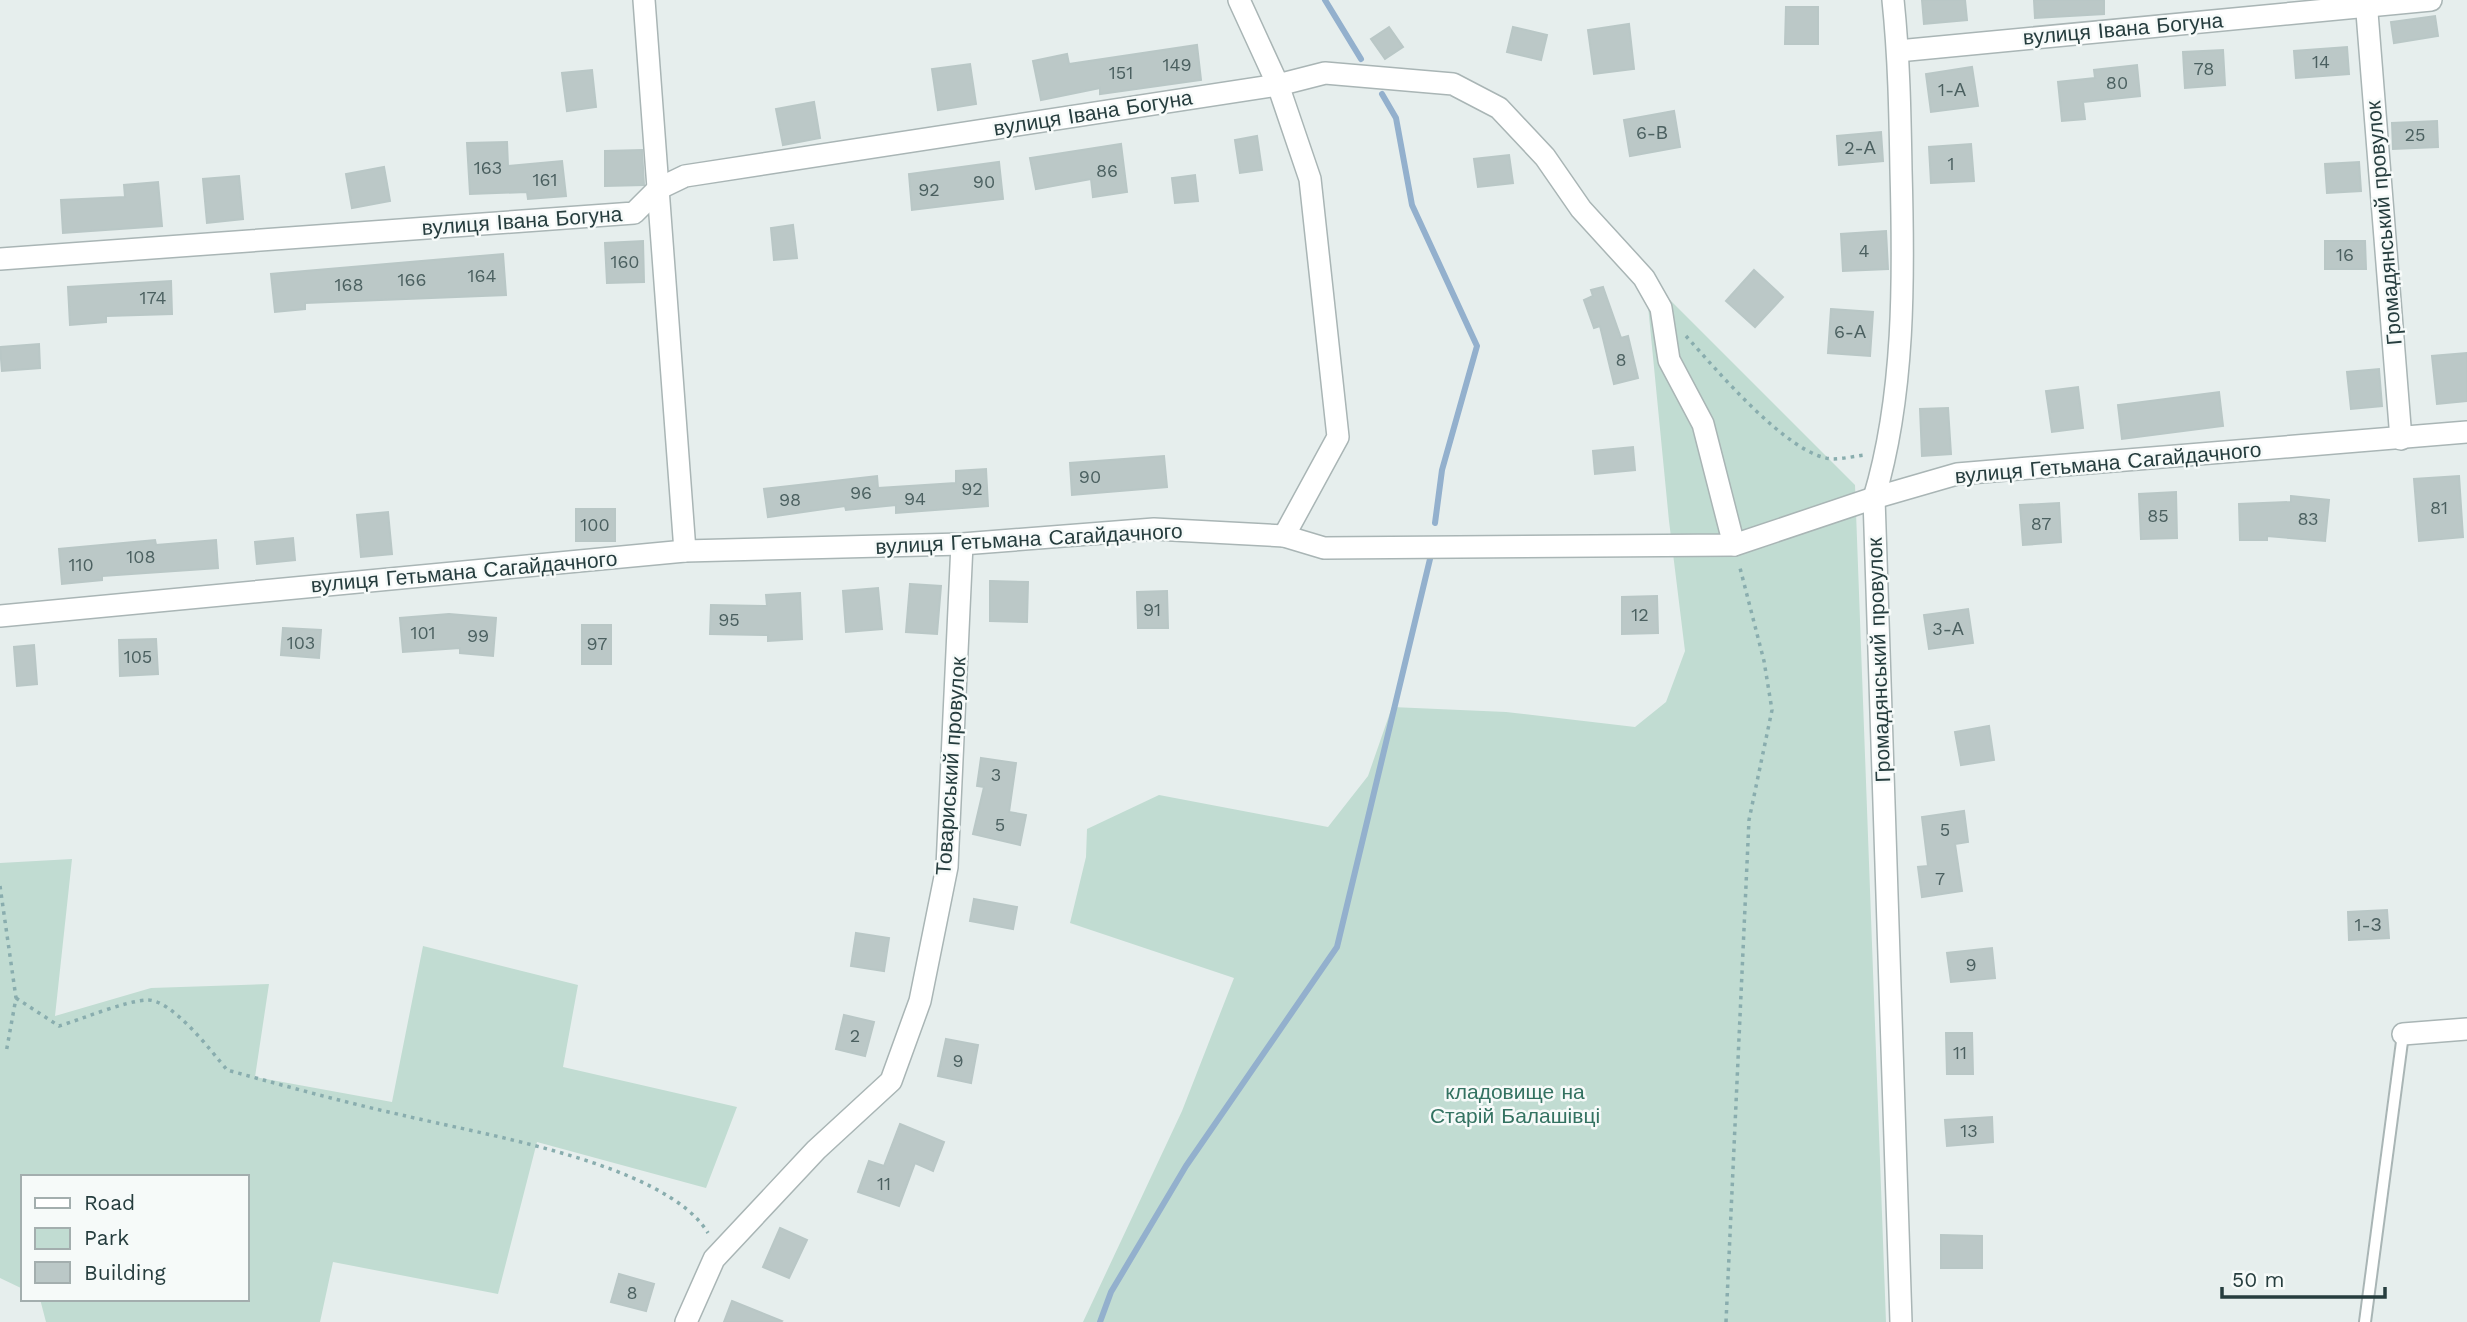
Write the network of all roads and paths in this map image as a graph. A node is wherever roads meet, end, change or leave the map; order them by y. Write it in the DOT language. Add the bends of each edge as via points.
graph roads {
  1 [pos="644,0"];
  2 [pos="1239,0"];
  3 [pos="1893,0"];
  4 [pos="2431,0"];
  5 [pos="2366,3"];
  6 [pos="1898,51"];
  7 [pos="1278,85"];
  8 [pos="658,189"];
  9 [pos="0,259"];
  10 [pos="1661,308"];
  11 [pos="2467,432"];
  12 [pos="2401,439"];
  13 [pos="1887,452"];
  14 [pos="1874,498"];
  15 [pos="1284,536"];
  16 [pos="962,544"];
  17 [pos="1734,545"];
  18 [pos="685,551"];
  19 [pos="0,616"];
  20 [pos="0,886"];
  21 [pos="16,998"];
  22 [pos="2467,1028"];
  23 [pos="2403,1034"];
  24 [pos="6,1053"];
  25 [pos="714,1259"];
  26 [pos="686,1322"];
  27 [pos="1726,1322"];
  28 [pos="1900,1322"];
  29 [pos="2365,1322"];
  1 -- 8 [label="street"];
  2 -- 7 [label="street"];
  3 -- 6 [label="street, Громадянський провулок"];
  4 -- 5 [label="street, вулиця Івана Богуна"];
  5 -- 6 [label="street, вулиця Івана Богуна"];
  5 -- 12 [label="street, Громадянський провулок"];
  6 -- 13 [label="street, Громадянський провулок" via="1904,277"];
  7 -- 8 [label="street, вулиця Івана Богуна" via="684,176"];
  7 -- 10 [label="street" via="1325,73 1453,84 1499,108 1545,156 1581,209 1644,278"];
  7 -- 15 [label="street" via="1310,179 1338,437"];
  8 -- 9 [label="street, вулиця Івана Богуна" via="634,213"];
  8 -- 18 [label="street"];
  10 -- 13 [label="path" via="1748,403 1806,451 1831,459"];
  10 -- 17 [label="street" via="1669,360 1703,424"];
  11 -- 12 [label="street, вулиця Гетьмана Сагайдачного"];
  12 -- 14 [label="street, вулиця Гетьмана Сагайдачного" via="1957,474"];
  13 -- 14 [label="street, Громадянський провулок"];
  14 -- 17 [label="street, вулиця Гетьмана Сагайдачного"];
  14 -- 28 [label="street, Громадянський провулок"];
  15 -- 16 [label="street, вулиця Гетьмана Сагайдачного" via="1154,529"];
  15 -- 17 [label="street, вулиця Гетьмана Сагайдачного" via="1324,548"];
  16 -- 18 [label="street, вулиця Гетьмана Сагайдачного"];
  16 -- 25 [label="street, Товариський провулок" via="947,867 920,1000 891,1082 816,1150"];
  17 -- 27 [label="path" via="1772,710 1749,821"];
  18 -- 19 [label="street, вулиця Гетьмана Сагайдачного"];
  20 -- 21 [label="path"];
  21 -- 24 [label="path"];
  21 -- 25 [label="path" via="59,1026 149,1000 169,1008 227,1070 525,1143 621,1172 682,1204 707,1231"];
  22 -- 23 [label="street"];
  23 -- 29 [label="lane"];
  25 -- 26 [label="street, Товариський провулок"];
}
